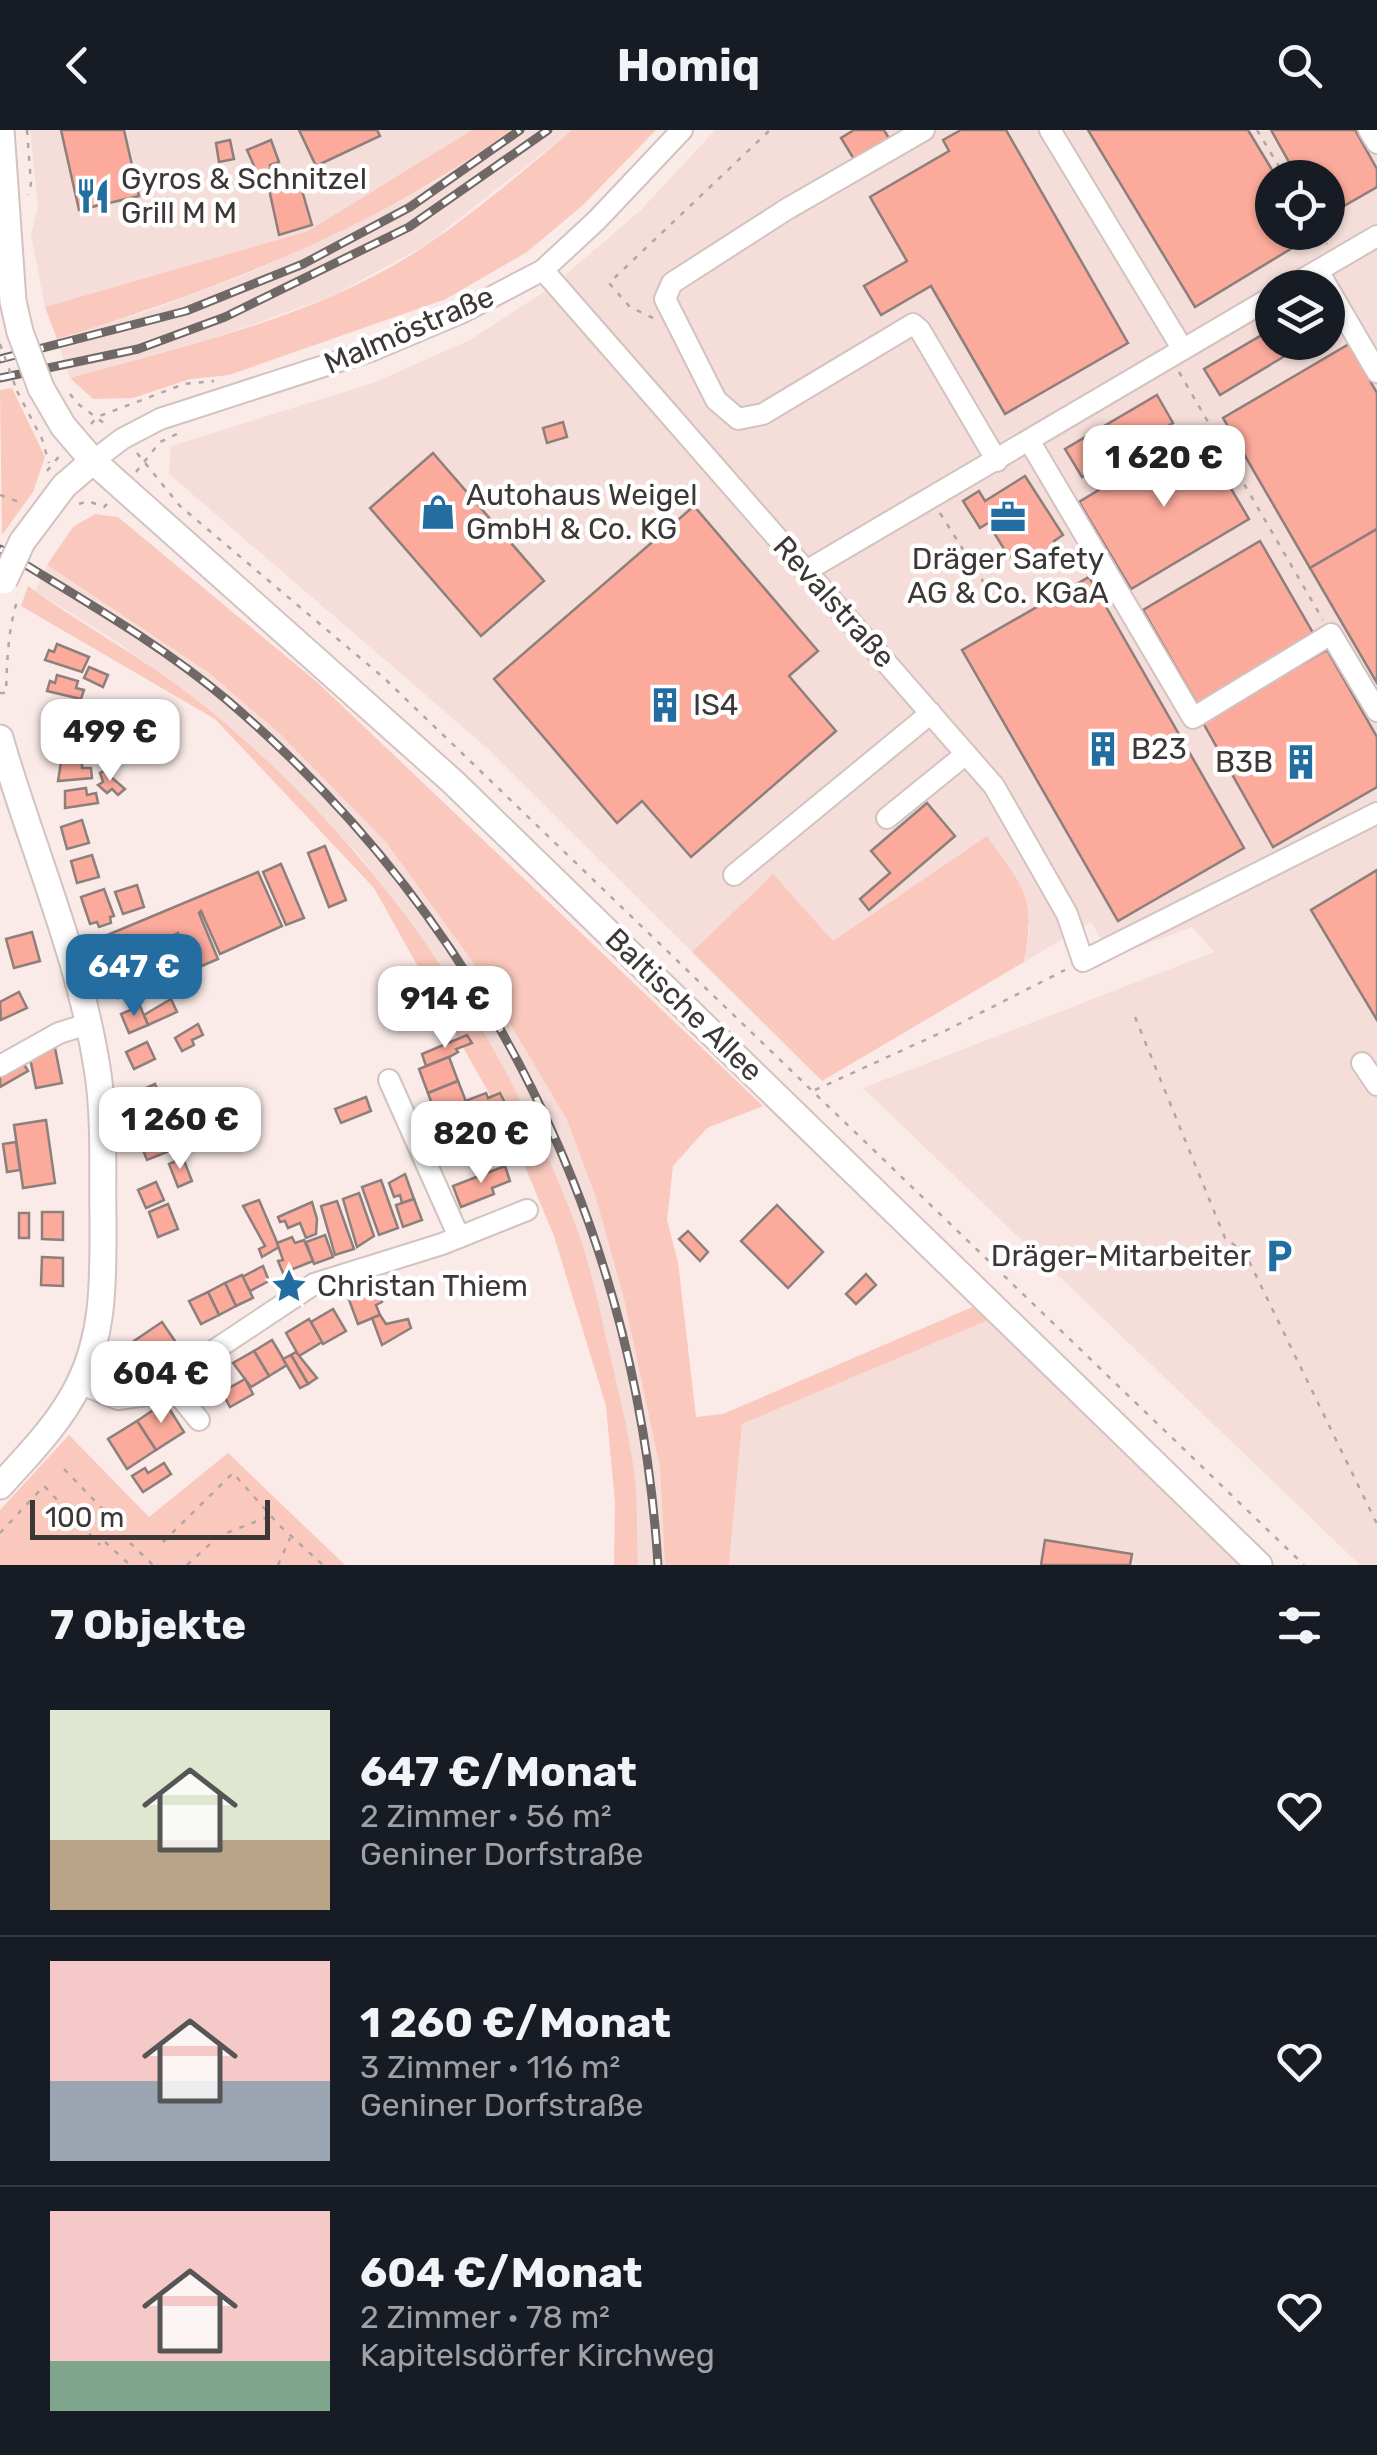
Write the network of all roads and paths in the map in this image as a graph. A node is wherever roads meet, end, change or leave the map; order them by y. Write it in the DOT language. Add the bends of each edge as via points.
graph roads {
  1 [pos="0,130"];
  2 [pos="682,130"];
  3 [pos="770,130"];
  4 [pos="924,130"];
  5 [pos="1050,130"];
  6 [pos="1257,130"];
  7 [pos="1370,130"];
  8 [pos="1377,143"];
  9 [pos="1275,160"];
  10 [pos="1377,236"];
  11 [pos="542,270"];
  12 [pos="1320,270"];
  13 [pos="1255,306"];
  14 [pos="1345,317"];
  15 [pos="678,326"];
  16 [pos="10,338"];
  17 [pos="1176,353"];
  18 [pos="1377,372"];
  19 [pos="214,381"];
  20 [pos="29,390"];
  21 [pos="68,392"];
  22 [pos="1030,442"];
  23 [pos="94,461"];
  24 [pos="997,461"];
  25 [pos="50,464"];
  26 [pos="122,487"];
  27 [pos="0,495"];
  28 [pos="930,498"];
  29 [pos="70,508"];
  30 [pos="41,514"];
  31 [pos="806,571"];
  32 [pos="8,587"];
  33 [pos="998,605"];
  34 [pos="1331,634"];
  35 [pos="0,694"];
  36 [pos="1377,711"];
  37 [pos="931,713"];
  38 [pos="0,738"];
  39 [pos="966,754"];
  40 [pos="1377,813"];
  41 [pos="887,818"];
  42 [pos="734,875"];
  43 [pos="1083,962"];
  44 [pos="1135,1017"];
  45 [pos="88,1024"];
  46 [pos="1362,1062"];
  47 [pos="0,1066"];
  48 [pos="388,1080"];
  49 [pos="1377,1085"];
  50 [pos="814,1090"];
  51 [pos="527,1210"];
  52 [pos="459,1238"];
  53 [pos="168,1382"];
  54 [pos="80,1383"];
  55 [pos="200,1420"];
  56 [pos="64,1469"];
  57 [pos="0,1486"];
  58 [pos="270,1516"];
  59 [pos="1377,1524"];
  60 [pos="122,1528"];
  61 [pos="0,1533"];
  62 [pos="291,1536"];
  63 [pos="163,1542"];
  64 [pos="130,1543"];
  65 [pos="130,1565"];
  66 [pos="153,1565"];
  67 [pos="187,1565"];
  68 [pos="278,1565"];
  69 [pos="323,1565"];
  70 [pos="1259,1565"];
  71 [pos="1304,1565"];
  1 -- 16 [label="main road, Baltische Allee"];
  2 -- 11 [label="street, Malmöstraße"];
  3 -- 15 [label="path" via="608,283 630,307"];
  4 -- 15 [label="street" via="672,282 665,299"];
  5 -- 17 [label="street"];
  6 -- 9 [label="path"];
  7 -- 8 [label="street"];
  10 -- 12 [label="street"];
  11 -- 23 [label="street, Malmöstraße" via="373,350 160,419"];
  11 -- 31 [label="street, Revalstraße"];
  13 -- 17 [label="street"];
  14 -- 18 [label="street"];
  15 -- 24 [label="street" via="716,400 738,418 763,414 914,324"];
  16 -- 20 [label="main road, Baltische Allee, bridge"];
  16 -- 20 [label="path, bridge"];
  17 -- 22 [label="street"];
  17 -- 34 [label="path"];
  19 -- 21 [label="path" via="184,384 97,418"];
  20 -- 23 [label="main road, Baltische Allee"];
  20 -- 25 [label="path"];
  22 -- 24 [label="street"];
  22 -- 34 [label="street" via="1192,718"];
  23 -- 26 [label="main road, Baltische Allee"];
  23 -- 30 [label="main road"];
  24 -- 28 [label="street"];
  26 -- 29 [label="path" via="104,508 88,501"];
  26 -- 50 [label="path" via="145,462 180,506 384,678"];
  26 -- 70 [label="main road, Baltische Allee" via="453,782"];
  27 -- 30 [label="path"];
  28 -- 31 [label="street"];
  28 -- 33 [label="path"];
  30 -- 32 [label="main road, bridge" via="22,542"];
  31 -- 37 [label="street, Revalstraße"];
  32 -- 35 [label="path" via="12,638 6,693"];
  34 -- 36 [label="street"];
  37 -- 39 [label="street, Revalstraße"];
  37 -- 42 [label="street"];
  38 -- 45 [label="main road"];
  39 -- 41 [label="street"];
  39 -- 43 [label="street, Revalstraße" via="994,786 1068,914"];
  40 -- 43 [label="street"];
  43 -- 50 [label="path"];
  44 -- 59 [label="path" via="1226,1238 1245,1253"];
  45 -- 47 [label="street" via="59,1032"];
  45 -- 54 [label="main road" via="98,1077 103,1282 97,1335"];
  46 -- 49 [label="street"];
  48 -- 52 [label="street"];
  50 -- 71 [label="path"];
  51 -- 52 [label="street"];
  52 -- 53 [label="street" via="314,1284"];
  53 -- 54 [label="street" via="147,1395 118,1399"];
  53 -- 55 [label="street"];
  54 -- 57 [label="main road" via="52,1428"];
  56 -- 60 [label="path"];
  58 -- 62 [label="path"];
  58 -- 63 [label="path" via="232,1472"];
  58 -- 67 [label="path" via="219,1536"];
  61 -- 65 [label="path" via="44,1486"];
  62 -- 68 [label="path"];
  62 -- 69 [label="path"];
  64 -- 66 [label="path"];
}
